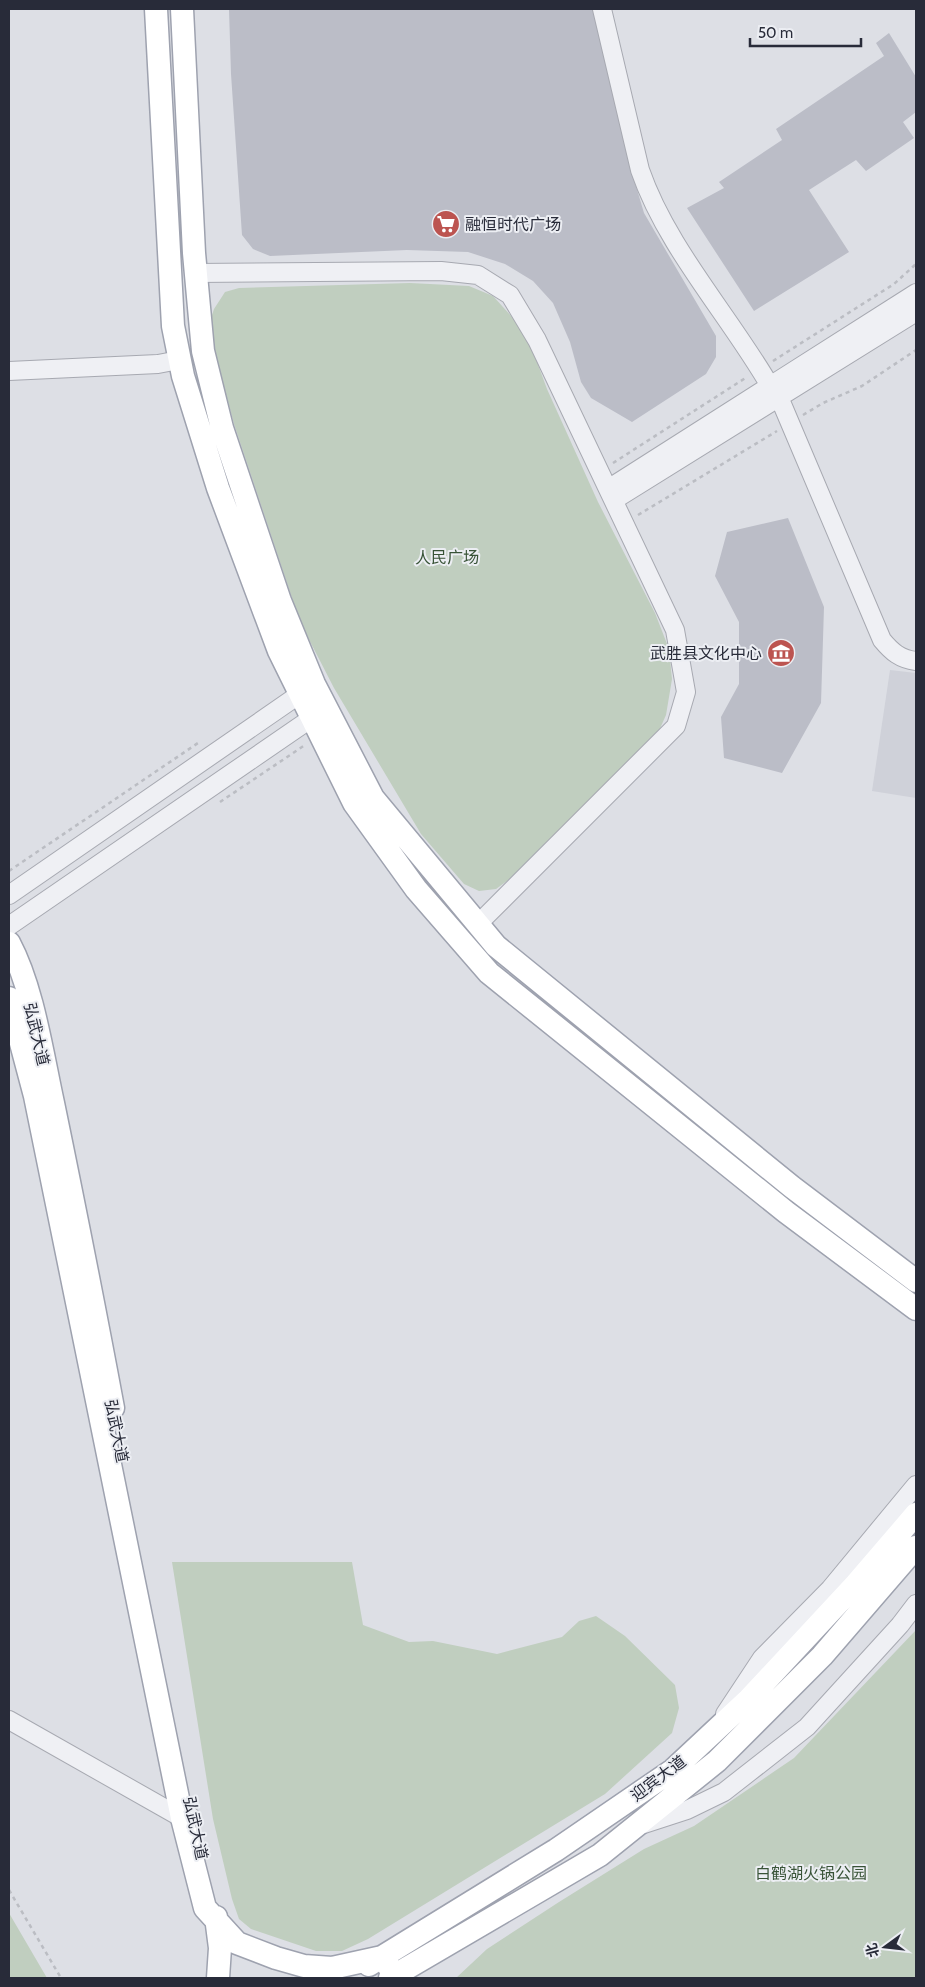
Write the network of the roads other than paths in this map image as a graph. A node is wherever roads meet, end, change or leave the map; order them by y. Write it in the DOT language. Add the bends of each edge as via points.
graph roads {
  1 [pos="156,9"];
  2 [pos="182,9"];
  3 [pos="602,9"];
  4 [pos="196,273"];
  5 [pos="916,293"];
  6 [pos="916,312"];
  7 [pos="179,360"];
  8 [pos="9,371"];
  9 [pos="774,392"];
  10 [pos="611,495"];
  11 [pos="916,661"];
  12 [pos="307,689"];
  13 [pos="319,712"];
  14 [pos="9,895"];
  15 [pos="478,924"];
  16 [pos="9,926"];
  17 [pos="9,943"];
  18 [pos="9,998"];
  19 [pos="916,1282"];
  20 [pos="916,1310"];
  21 [pos="916,1485"];
  22 [pos="916,1514"];
  23 [pos="916,1547"];
  24 [pos="916,1604"];
  25 [pos="9,1720"];
  26 [pos="714,1732"];
  27 [pos="187,1817"];
  28 [pos="634,1827"];
  29 [pos="217,1921"];
  30 [pos="385,1972"];
  31 [pos="218,1978"];
  32 [pos="348,1978"];
  1 -- 7 [label="main road" via="173,326"];
  2 -- 4 [label="main road"];
  3 -- 9 [label="street" via="648,196"];
  4 -- 10 [label="street" via="441,271 478,275 510,295 537,340"];
  4 -- 12 [label="main road" via="202,351 222,428"];
  5 -- 9 [label="street"];
  6 -- 9 [label="street"];
  7 -- 8 [label="street" via="158,364"];
  7 -- 12 [label="main road" via="218,488 279,651"];
  9 -- 10 [label="street"];
  9 -- 11 [label="street" via="882,640 893,652"];
  10 -- 15 [label="street" via="675,630 686,692 676,726"];
  12 -- 13 [label="main road"];
  12 -- 14 [label="street"];
  13 -- 15 [label="main road" via="373,798"];
  13 -- 16 [label="street"];
  13 -- 20 [label="main road" via="354,803 416,888 489,973 786,1212"];
  15 -- 19 [label="main road" via="496,946 761,1162"];
  17 -- 27 [label="main road, 弘武大道" via="37,1030 78,1221"];
  18 -- 27 [label="main road, 弘武大道" via="34,1096"];
  21 -- 26 [label="street" via="830,1589 762,1658"];
  22 -- 26 [label="main road, 迎宾大道" via="856,1584"];
  23 -- 28 [label="main road, 迎宾大道" via="822,1656 717,1761"];
  24 -- 28 [label="street" via="807,1727 761,1764 724,1792 687,1810"];
  25 -- 27 [label="street" via="79,1761"];
  26 -- 30 [label="main road, 迎宾大道" via="673,1770"];
  27 -- 29 [label="main road, 弘武大道"];
  28 -- 30 [label="main road, 迎宾大道" via="600,1854"];
  29 -- 30 [label="main road" via="237,1942 276,1958 304,1966"];
  29 -- 31 [label="main road, 弘武大道" via="220,1948"];
  30 -- 32 [label="main road, 迎宾大道"];
}
